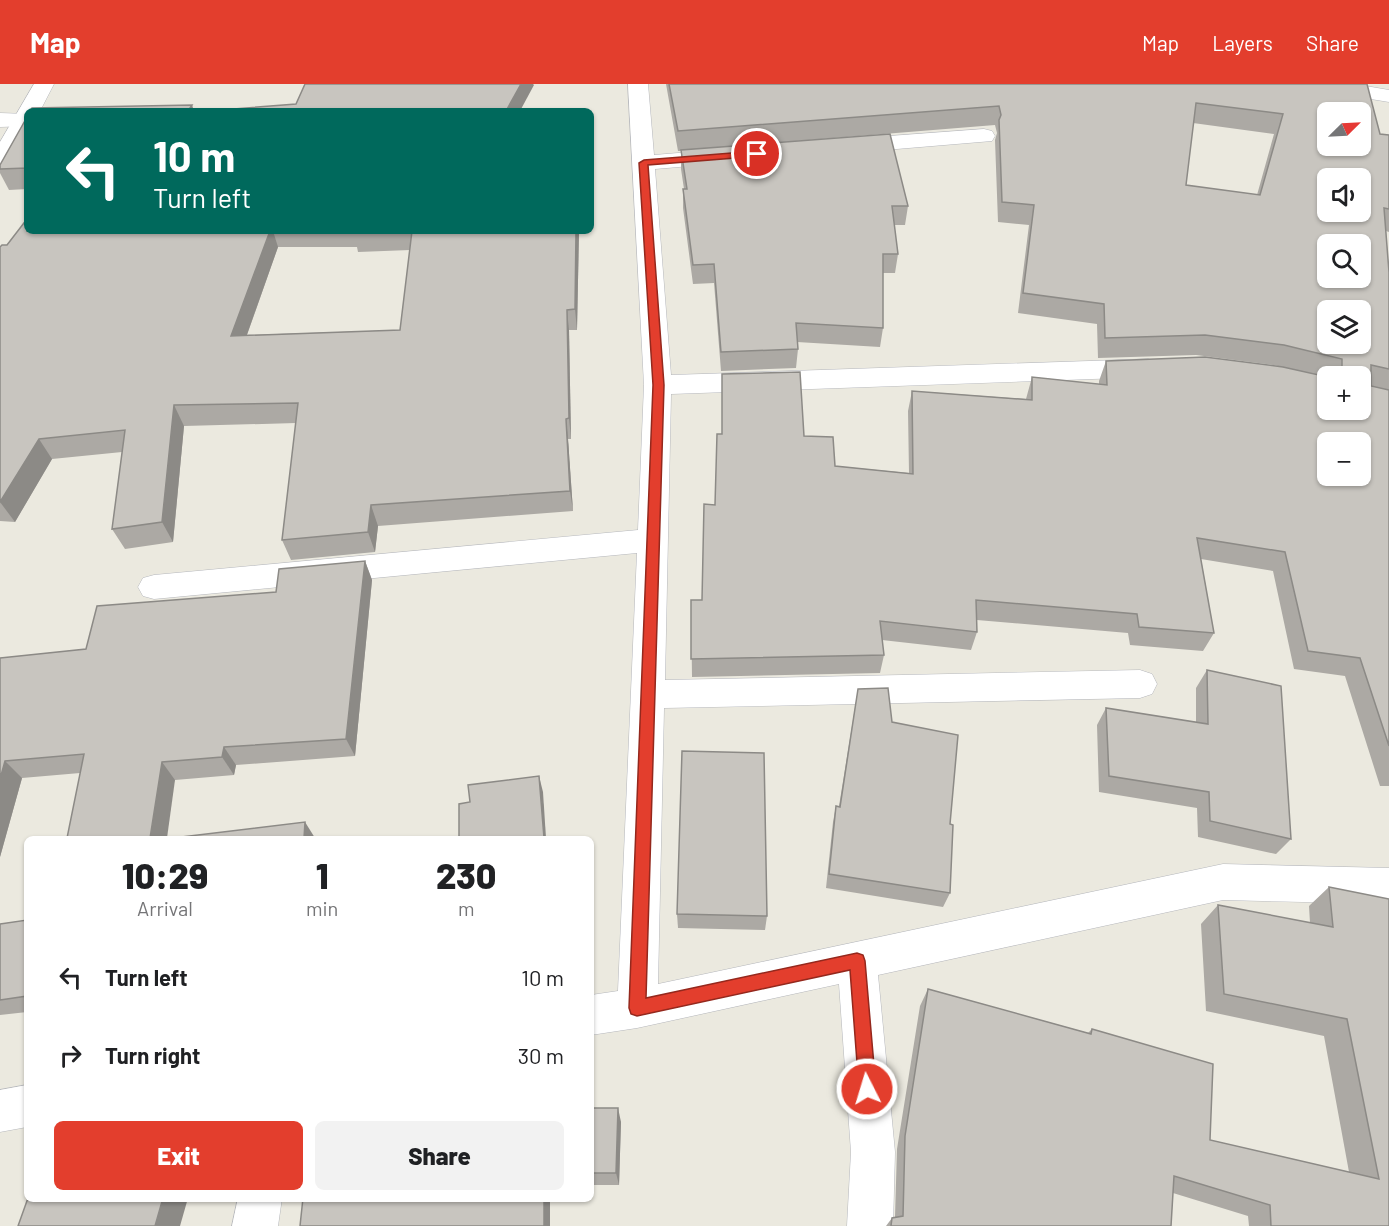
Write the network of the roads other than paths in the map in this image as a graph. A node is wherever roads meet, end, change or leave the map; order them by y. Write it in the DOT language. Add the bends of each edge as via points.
graph roads {
  1 [pos="44,84"];
  2 [pos="638,84"];
  3 [pos="1316,84"];
  4 [pos="1389,96"];
  5 [pos="30,108"];
  6 [pos="24,115"];
  7 [pos="24,119"];
  8 [pos="0,120"];
  9 [pos="984,136"];
  10 [pos="831,148"];
  11 [pos="749,154"];
  12 [pos="0,161"];
  13 [pos="644,163"];
  14 [pos="1175,367"];
  15 [pos="658,385"];
  16 [pos="654,540"];
  17 [pos="154,587"];
  18 [pos="1140,684"];
  19 [pos="648,694"];
  20 [pos="1389,886"];
  21 [pos="857,961"];
  22 [pos="637,1008"];
  23 [pos="594,1014"];
  24 [pos="24,1107"];
  25 [pos="0,1111"];
  26 [pos="259,1202"];
  27 [pos="255,1226"];
  28 [pos="870,1226"];
  1 -- 5 [label="street"];
  2 -- 13 [label="street"];
  3 -- 4 [label="street"];
  6 -- 8 [label="street"];
  7 -- 12 [label="street"];
  9 -- 10 [label="street"];
  11 -- 13 [label="street"];
  13 -- 15 [label="street"];
  14 -- 15 [label="street"];
  15 -- 16 [label="street"];
  16 -- 17 [label="street"];
  16 -- 19 [label="street"];
  18 -- 19 [label="street"];
  19 -- 22 [label="street"];
  20 -- 21 [label="street" via="1223,882"];
  21 -- 22 [label="street"];
  21 -- 28 [label="street" via="873,1152"];
  22 -- 23 [label="street"];
  24 -- 25 [label="street"];
  26 -- 27 [label="street"];
}
